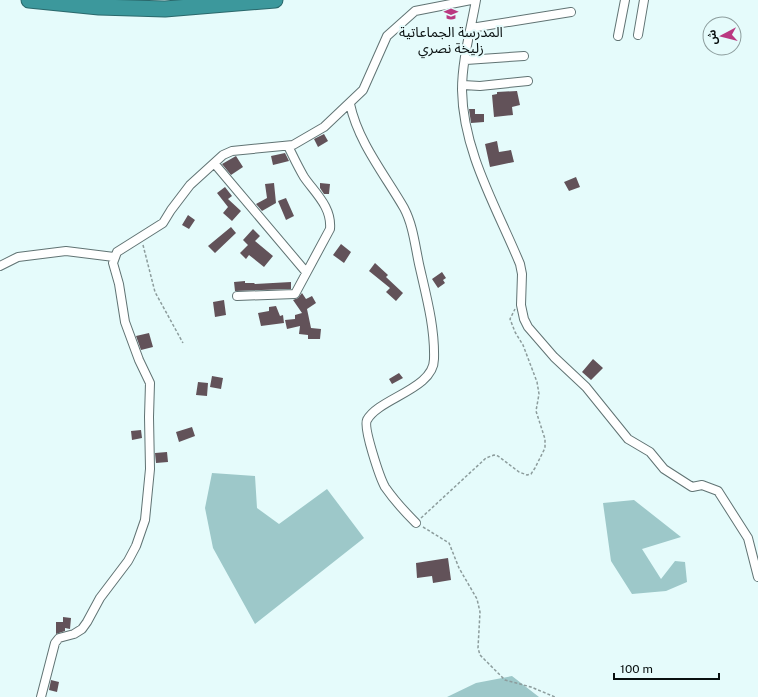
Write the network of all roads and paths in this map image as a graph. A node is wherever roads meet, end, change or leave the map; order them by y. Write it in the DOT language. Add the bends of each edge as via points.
graph roads {
  1 [pos="29,0"];
  2 [pos="275,0"];
  3 [pos="471,0"];
  4 [pos="476,0"];
  5 [pos="625,0"];
  6 [pos="644,0"];
  7 [pos="571,12"];
  8 [pos="471,28"];
  9 [pos="638,35"];
  10 [pos="618,36"];
  11 [pos="524,56"];
  12 [pos="466,60"];
  13 [pos="528,82"];
  14 [pos="463,85"];
  15 [pos="350,104"];
  16 [pos="288,146"];
  17 [pos="214,163"];
  18 [pos="141,237"];
  19 [pos="114,257"];
  20 [pos="0,266"];
  21 [pos="306,272"];
  22 [pos="237,296"];
  23 [pos="520,305"];
  24 [pos="183,343"];
  25 [pos="416,523"];
  26 [pos="758,577"];
  27 [pos="41,697"];
  28 [pos="555,697"];
  1 -- 2 [label="highway" via="99,7 165,8"];
  3 -- 15 [label="street" via="415,11 408,16 387,36 363,90"];
  4 -- 8 [label="street"];
  5 -- 10 [label="street"];
  6 -- 9 [label="street"];
  7 -- 8 [label="street"];
  8 -- 12 [label="street"];
  11 -- 12 [label="street"];
  12 -- 14 [label="street"];
  13 -- 14 [label="street"];
  14 -- 23 [label="street" via="464,119 472,154 520,264"];
  15 -- 16 [label="street" via="324,127"];
  15 -- 25 [label="street" via="352,115 377,165 410,220 428,306 434,346 432,369 414,387 368,418 366,424 384,486 400,508"];
  16 -- 17 [label="street" via="232,151"];
  16 -- 21 [label="street" via="305,177 323,202 330,218 330,229"];
  17 -- 18 [label="street" via="190,185 163,223"];
  17 -- 21 [label="street"];
  18 -- 19 [label="street" via="117,252"];
  18 -- 24 [label="path" via="155,292"];
  19 -- 20 [label="street" via="66,251 18,257"];
  19 -- 27 [label="street" via="125,322 150,383 150,469 145,520 128,561 100,598 82,629 58,638 55,643"];
  21 -- 22 [label="street" via="293,295 277,293"];
  23 -- 25 [label="path" via="513,311 510,319 537,382 539,394 536,411 545,439 545,448 533,472 527,475 498,456 486,458"];
  23 -- 26 [label="street" via="528,326 554,357 586,387 628,439 650,452 664,468 692,487 702,485 718,491 748,538"];
  25 -- 28 [label="path" via="449,543 459,568 474,593 480,606 480,655 505,680"];
}
